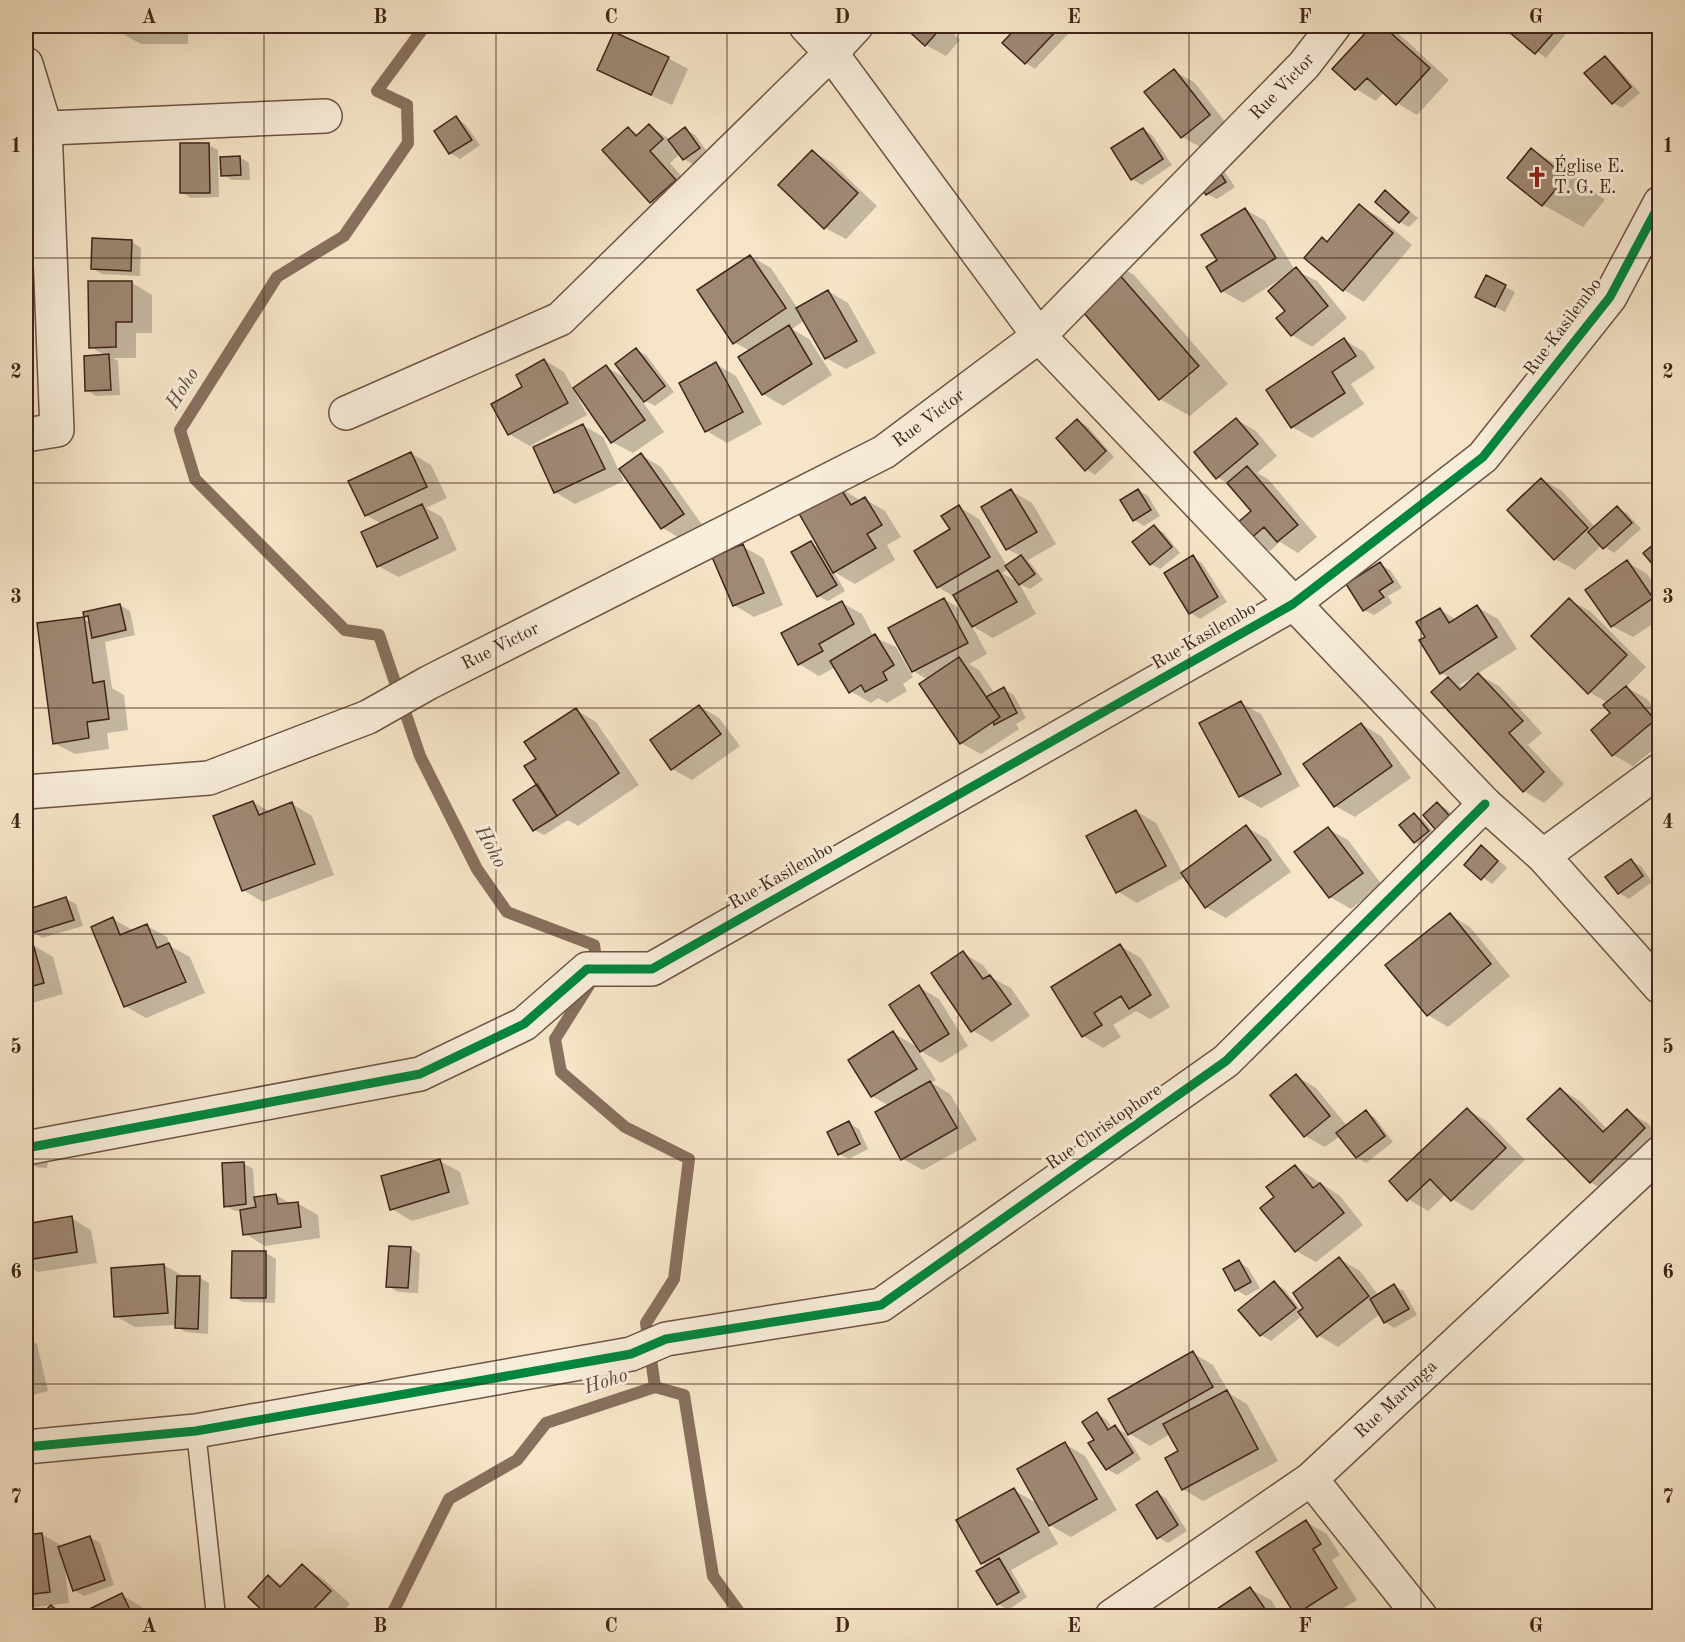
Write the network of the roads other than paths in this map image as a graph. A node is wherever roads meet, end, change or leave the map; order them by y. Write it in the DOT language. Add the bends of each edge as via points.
graph roads {
  1 [pos="806,26"];
  2 [pos="856,26"];
  3 [pos="1334,26"];
  4 [pos="831,53"];
  5 [pos="26,64"];
  6 [pos="325,116"];
  7 [pos="35,128"];
  8 [pos="1659,203"];
  9 [pos="1039,336"];
  10 [pos="346,413"];
  11 [pos="26,435"];
  12 [pos="1293,604"];
  13 [pos="1659,770"];
  14 [pos="26,792"];
  15 [pos="1485,804"];
  16 [pos="1543,856"];
  17 [pos="1659,987"];
  18 [pos="26,1149"];
  19 [pos="1659,1153"];
  20 [pos="196,1431"];
  21 [pos="26,1447"];
  22 [pos="1311,1479"];
  23 [pos="216,1617"];
  24 [pos="1112,1617"];
  25 [pos="1420,1617"];
  1 -- 4 [label="street"];
  2 -- 4 [label="street"];
  3 -- 9 [label="street, Rue Victor" via="1304,65"];
  4 -- 9 [label="street"];
  4 -- 10 [label="street" via="560,319"];
  5 -- 7 [label="street"];
  6 -- 7 [label="street"];
  7 -- 11 [label="street" via="57,430"];
  8 -- 12 [label="street, Rue Kasilembo" via="1610,297 1483,457"];
  9 -- 12 [label="street"];
  9 -- 14 [label="street, Rue Victor" via="884,452 368,717 209,778"];
  12 -- 15 [label="street"];
  12 -- 18 [label="street, Rue Kasilembo" via="652,969 587,969 524,1024 420,1074"];
  13 -- 16 [label="street"];
  15 -- 16 [label="street"];
  15 -- 20 [label="street, Rue Christophore" via="1226,1061 880,1305 666,1339 631,1354"];
  16 -- 17 [label="street"];
  19 -- 22 [label="street, Rue Marunga"];
  20 -- 21 [label="street, Rue Christophore"];
  20 -- 23 [label="lane"];
  22 -- 24 [label="street, Rue Marunga"];
  22 -- 25 [label="street"];
}
